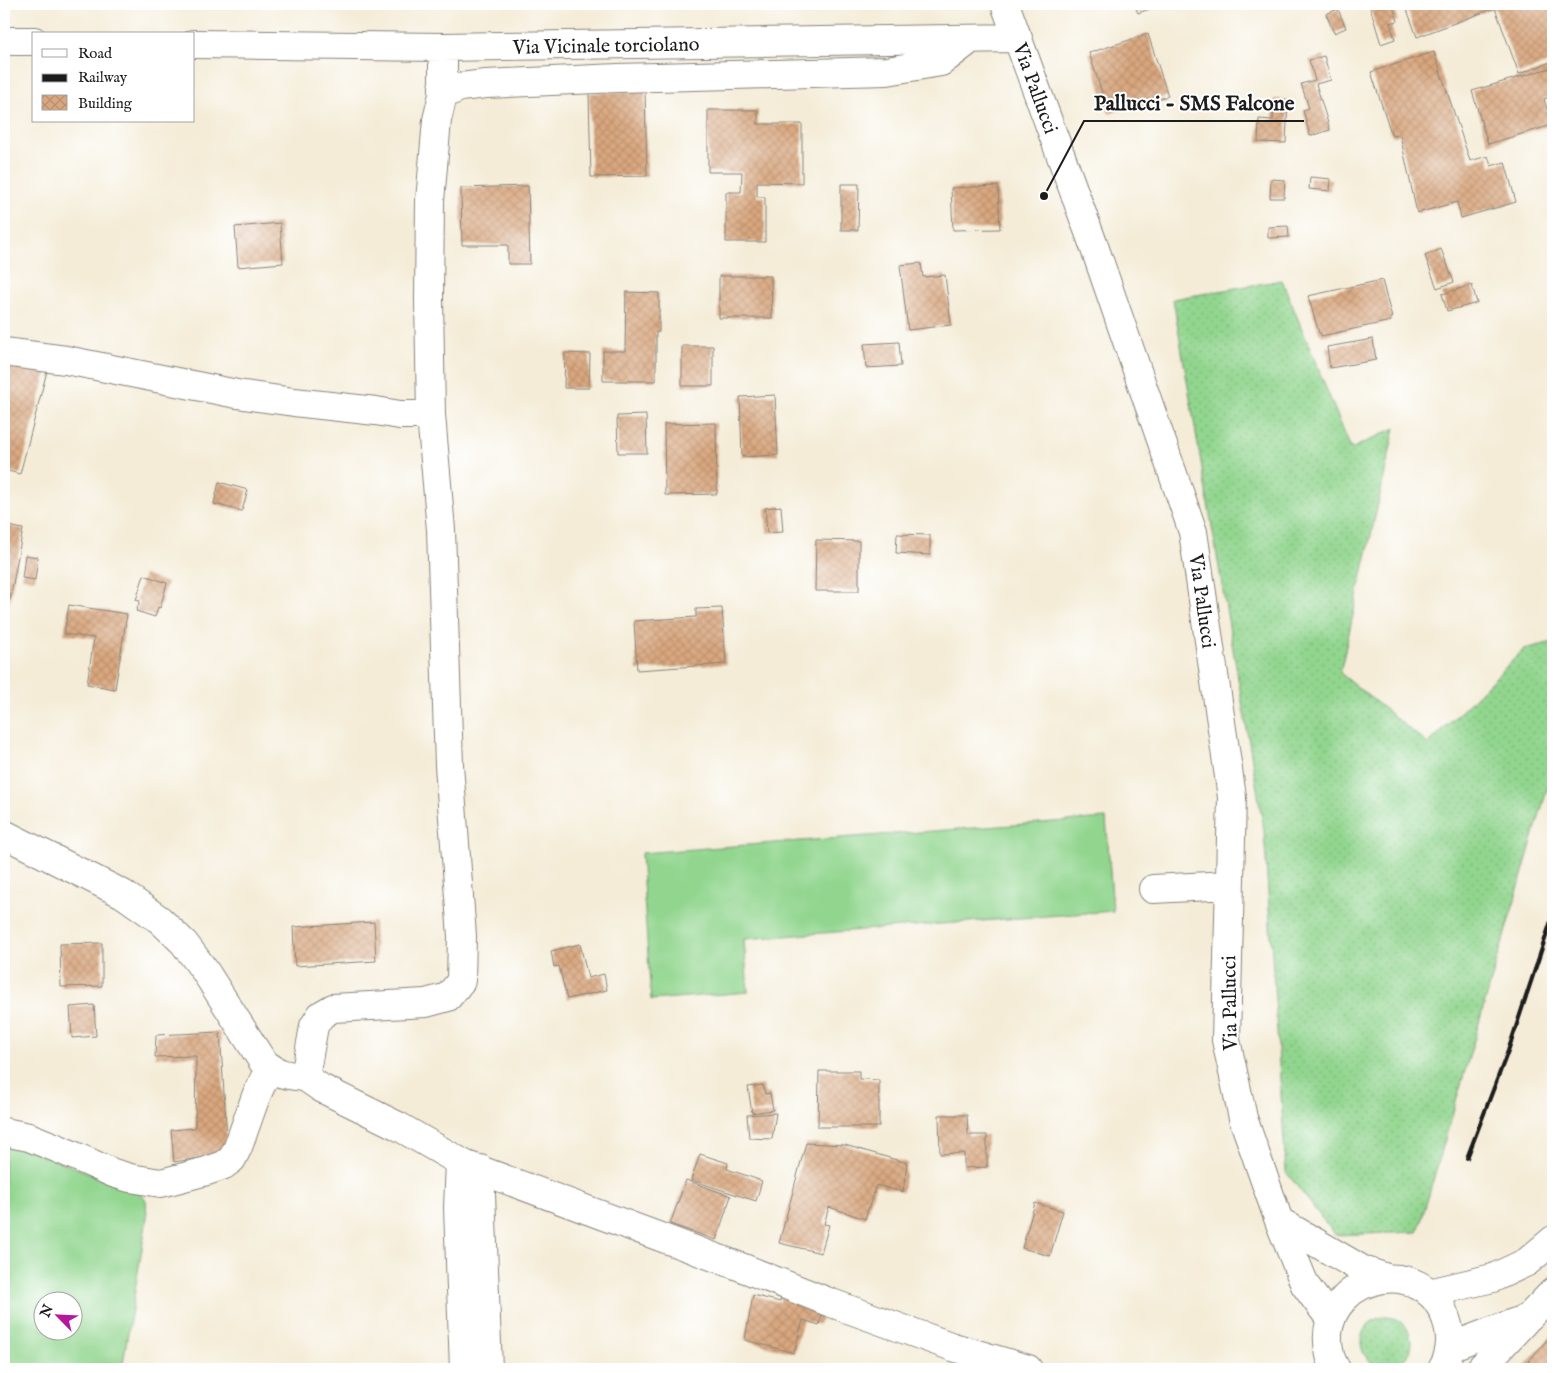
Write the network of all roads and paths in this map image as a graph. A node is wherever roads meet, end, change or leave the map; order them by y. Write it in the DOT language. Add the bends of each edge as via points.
graph roads {
  1 [pos="1005,4"];
  2 [pos="1018,38"];
  3 [pos="971,39"];
  4 [pos="4,41"];
  5 [pos="32,41"];
  6 [pos="195,44"];
  7 [pos="443,47"];
  8 [pos="443,95"];
  9 [pos="4,352"];
  10 [pos="431,416"];
  11 [pos="4,834"];
  12 [pos="1229,884"];
  13 [pos="1153,888"];
  14 [pos="270,1068"];
  15 [pos="305,1077"];
  16 [pos="4,1132"];
  17 [pos="470,1166"];
  18 [pos="1279,1221"];
  19 [pos="1553,1240"];
  20 [pos="1387,1278"];
  21 [pos="1553,1292"];
  22 [pos="1429,1293"];
  23 [pos="1529,1317"];
  24 [pos="1332,1320"];
  25 [pos="1446,1358"];
  26 [pos="464,1369"];
  27 [pos="488,1369"];
  28 [pos="1028,1369"];
  29 [pos="1336,1369"];
  30 [pos="1480,1369"];
  1 -- 2 [label="street, Via Pallucci"];
  2 -- 3 [label="street, Via Vicinale torciolano"];
  2 -- 12 [label="street, Via Pallucci" via="1193,532 1232,797"];
  3 -- 7 [label="street, Via Vicinale torciolano"];
  3 -- 8 [label="street" via="941,62 887,71 486,84 460,87"];
  4 -- 5 [label="street"];
  6 -- 7 [label="street, Via Vicinale torciolano"];
  7 -- 8 [label="street"];
  8 -- 10 [label="street" via="437,120 430,201"];
  9 -- 10 [label="street" via="66,360 237,394"];
  10 -- 15 [label="street" via="441,530 449,765 462,936 461,981 448,998 426,1003 333,1008 314,1026"];
  11 -- 14 [label="street" via="123,894 160,920 184,943 205,971"];
  12 -- 13 [label="street"];
  12 -- 18 [label="street, Via Pallucci" via="1226,1040 1243,1118"];
  14 -- 15 [label="street" via="283,1075"];
  14 -- 16 [label="street" via="232,1159 207,1171 161,1183 112,1173 59,1149"];
  15 -- 17 [label="street"];
  17 -- 26 [label="street" via="458,1208"];
  17 -- 27 [label="street"];
  17 -- 28 [label="street" via="953,1347"];
  18 -- 20 [label="street" via="1363,1270"];
  18 -- 24 [label="street, Via Pallucci" via="1305,1285"];
  19 -- 22 [label="street" via="1527,1262 1493,1278"];
  20 -- 22 [label="street" via="1416,1284"];
  20 -- 24 [label="street" via="1353,1290 1340,1304"];
  21 -- 23 [label="street"];
  22 -- 25 [label="street" via="1446,1317 1450,1332"];
  23 -- 25 [label="street"];
  23 -- 30 [label="street"];
  24 -- 29 [label="street" via="1328,1337"];
}
